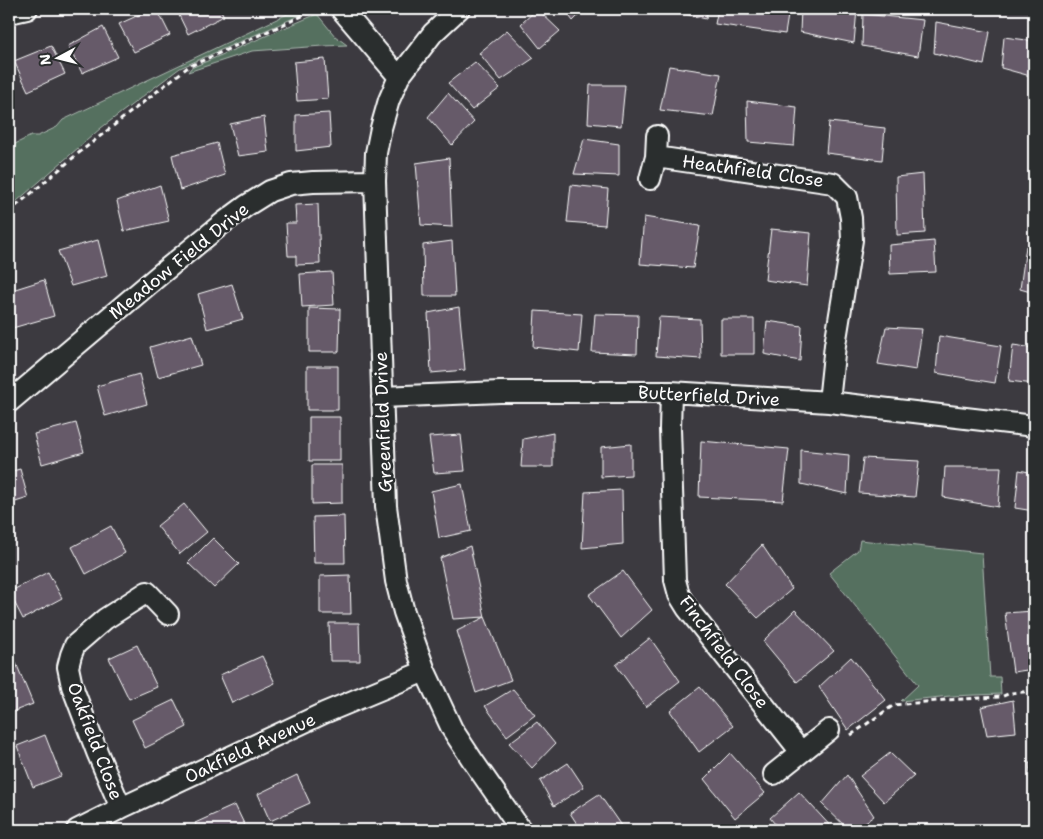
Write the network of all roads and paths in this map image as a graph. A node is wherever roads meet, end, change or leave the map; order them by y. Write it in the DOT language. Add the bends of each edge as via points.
graph roads {
  1 [pos="27,9"];
  2 [pos="318,9"];
  3 [pos="342,9"];
  4 [pos="459,9"];
  5 [pos="9,13"];
  6 [pos="399,77"];
  7 [pos="656,136"];
  8 [pos="656,157"];
  9 [pos="650,179"];
  10 [pos="375,181"];
  11 [pos="9,212"];
  12 [pos="671,392"];
  13 [pos="382,397"];
  14 [pos="9,402"];
  15 [pos="829,402"];
  16 [pos="1034,426"];
  17 [pos="168,614"];
  18 [pos="425,672"];
  19 [pos="1034,691"];
  20 [pos="829,730"];
  21 [pos="848,737"];
  22 [pos="801,752"];
  23 [pos="774,774"];
  24 [pos="121,808"];
  25 [pos="77,830"];
  26 [pos="521,830"];
  1 -- 5 [label="street"];
  2 -- 11 [label="path" via="188,67"];
  3 -- 6 [label="street"];
  4 -- 6 [label="street, Greenfield Drive" via="433,32"];
  6 -- 10 [label="street, Greenfield Drive" via="380,128"];
  7 -- 8 [label="street"];
  8 -- 9 [label="street"];
  8 -- 15 [label="street, Heathfield Close" via="834,183 847,197 852,240"];
  10 -- 13 [label="street, Greenfield Drive"];
  10 -- 14 [label="street, Meadow Field Drive" via="291,184 270,191 223,223"];
  12 -- 13 [label="street, Butterfield Drive" via="500,392"];
  12 -- 15 [label="street, Butterfield Drive"];
  12 -- 22 [label="street, Finchfield Close" via="675,580 678,594"];
  13 -- 18 [label="street, Greenfield Drive" via="386,506 396,581"];
  15 -- 16 [label="street, Butterfield Drive"];
  17 -- 24 [label="street, Oakfield Close" via="147,592 105,619 75,645 71,655 68,668 72,686"];
  18 -- 24 [label="street, Oakfield Avenue" via="324,713"];
  18 -- 26 [label="street, Greenfield Drive" via="452,729"];
  19 -- 21 [label="path" via="1001,697 894,705"];
  20 -- 22 [label="street"];
  22 -- 23 [label="street"];
  24 -- 25 [label="street, Oakfield Avenue"];
}
